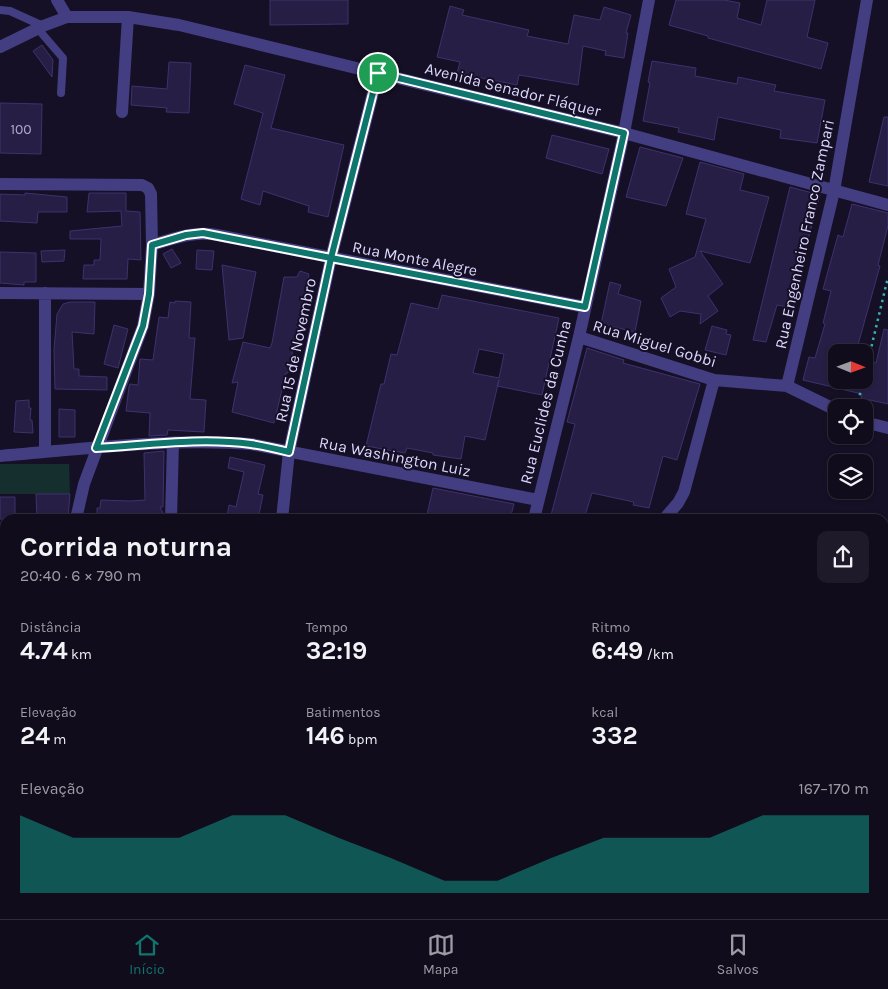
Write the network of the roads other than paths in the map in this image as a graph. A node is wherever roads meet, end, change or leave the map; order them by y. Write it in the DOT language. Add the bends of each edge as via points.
graph roads {
  1 [pos="57,0"];
  2 [pos="649,0"];
  3 [pos="867,0"];
  4 [pos="0,10"];
  5 [pos="67,17"];
  6 [pos="128,17"];
  7 [pos="40,28"];
  8 [pos="0,47"];
  9 [pos="378,73"];
  10 [pos="61,93"];
  11 [pos="122,112"];
  12 [pos="624,133"];
  13 [pos="0,184"];
  14 [pos="834,192"];
  15 [pos="888,205"];
  16 [pos="152,245"];
  17 [pos="331,258"];
  18 [pos="0,293"];
  19 [pos="45,293"];
  20 [pos="149,294"];
  21 [pos="585,307"];
  22 [pos="579,337"];
  23 [pos="714,380"];
  24 [pos="787,386"];
  25 [pos="828,406"];
  26 [pos="873,424"];
  27 [pos="888,428"];
  28 [pos="173,443"];
  29 [pos="96,448"];
  30 [pos="45,452"];
  31 [pos="289,452"];
  32 [pos="0,456"];
  33 [pos="538,500"];
  34 [pos="77,514"];
  35 [pos="172,514"];
  36 [pos="283,514"];
  37 [pos="535,514"];
  38 [pos="668,514"];
  1 -- 5 [label="street"];
  2 -- 12 [label="street, Rua Euclides da Cunha"];
  3 -- 14 [label="street, Rua Engenheiro Franco Zampari"];
  4 -- 7 [label="lane"];
  5 -- 6 [label="street, Avenida Senador Fláquer"];
  5 -- 7 [label="street"];
  6 -- 9 [label="street, Avenida Senador Fláquer" via="179,24"];
  6 -- 11 [label="street"];
  7 -- 8 [label="street"];
  7 -- 10 [label="lane" via="63,58"];
  9 -- 12 [label="street, Avenida Senador Fláquer"];
  9 -- 17 [label="street, Rua 15 de Novembro"];
  12 -- 14 [label="street, Avenida Senador Fláquer"];
  12 -- 21 [label="street, Rua Euclides da Cunha"];
  13 -- 16 [label="street" via="142,184 151,194"];
  14 -- 15 [label="street, Avenida Senador Fláquer"];
  14 -- 24 [label="street, Rua Engenheiro Franco Zampari"];
  16 -- 17 [label="street, Rua Monte Alegre" via="203,233"];
  16 -- 20 [label="street"];
  17 -- 21 [label="street, Rua Monte Alegre"];
  17 -- 31 [label="street, Rua 15 de Novembro"];
  18 -- 19 [label="street"];
  19 -- 20 [label="street"];
  19 -- 30 [label="street"];
  20 -- 29 [label="street" via="143,326"];
  21 -- 22 [label="street, Rua Euclides da Cunha"];
  22 -- 23 [label="street, Rua Miguel Gobbi"];
  22 -- 33 [label="street, Rua Euclides da Cunha"];
  23 -- 24 [label="street, Rua Miguel Gobbi"];
  23 -- 38 [label="street" via="684,492"];
  24 -- 25 [label="street, Rua Miguel Gobbi"];
  26 -- 27 [label="street"];
  28 -- 29 [label="street, Rua Washington Luiz"];
  28 -- 31 [label="street, Rua Washington Luiz" via="217,441"];
  28 -- 35 [label="street"];
  29 -- 30 [label="street, Rua Washington Luiz"];
  29 -- 34 [label="street"];
  30 -- 32 [label="street, Rua Washington Luiz"];
  31 -- 33 [label="street, Rua Washington Luiz"];
  31 -- 36 [label="street, Rua 15 de Novembro"];
  33 -- 37 [label="street, Rua Euclides da Cunha"];
}
